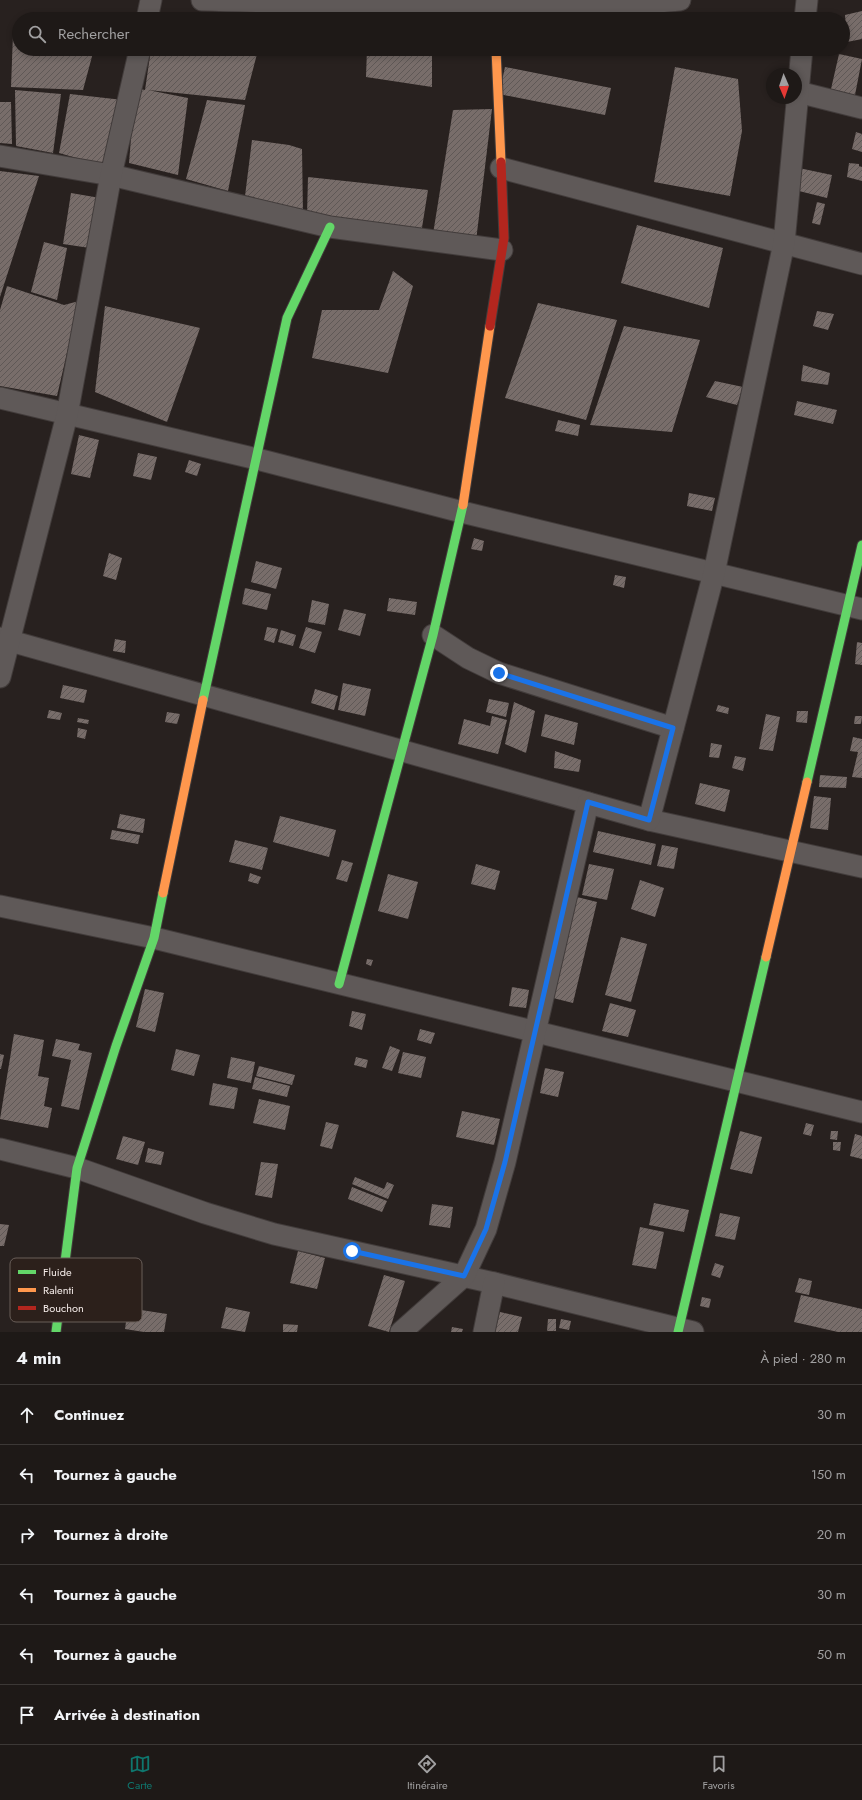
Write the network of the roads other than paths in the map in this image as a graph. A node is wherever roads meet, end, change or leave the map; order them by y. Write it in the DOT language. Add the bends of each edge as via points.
graph roads {
  1 [pos="151,0"];
  2 [pos="202,0"];
  3 [pos="680,0"];
  4 [pos="807,0"];
  5 [pos="494,9"];
  6 [pos="148,12"];
  7 [pos="806,12"];
  8 [pos="138,56"];
  9 [pos="496,56"];
  10 [pos="801,56"];
  11 [pos="800,68"];
  12 [pos="802,93"];
  13 [pos="797,104"];
  14 [pos="862,108"];
  15 [pos="0,156"];
  16 [pos="500,168"];
  17 [pos="111,175"];
  18 [pos="330,227"];
  19 [pos="784,243"];
  20 [pos="502,250"];
  21 [pos="862,264"];
  22 [pos="0,398"];
  23 [pos="67,415"];
  24 [pos="257,459"];
  25 [pos="462,512"];
  26 [pos="862,545"];
  27 [pos="714,573"];
  28 [pos="855,608"];
  29 [pos="433,635"];
  30 [pos="5,639"];
  31 [pos="0,677"];
  32 [pos="204,694"];
  33 [pos="673,728"];
  34 [pos="401,751"];
  35 [pos="588,802"];
  36 [pos="649,820"];
  37 [pos="790,851"];
  38 [pos="862,867"];
  39 [pos="0,906"];
  40 [pos="154,938"];
  41 [pos="339,984"];
  42 [pos="536,1032"];
  43 [pos="735,1081"];
  44 [pos="862,1112"];
  45 [pos="0,1149"];
  46 [pos="78,1168"];
  47 [pos="66,1258"];
  48 [pos="464,1276"];
  49 [pos="494,1283"];
  50 [pos="57,1322"];
  51 [pos="683,1331"];
  52 [pos="56,1332"];
  53 [pos="401,1332"];
  54 [pos="484,1332"];
  1 -- 6 [label="street"];
  2 -- 5 [label="street"];
  3 -- 5 [label="street" via="616,6"];
  4 -- 7 [label="street"];
  8 -- 17 [label="street"];
  9 -- 16 [label="street"];
  10 -- 11 [label="street"];
  12 -- 14 [label="street"];
  13 -- 19 [label="street"];
  15 -- 17 [label="street"];
  16 -- 19 [label="street"];
  16 -- 20 [label="street" via="504,238"];
  17 -- 18 [label="street"];
  17 -- 23 [label="street"];
  18 -- 20 [label="street"];
  18 -- 24 [label="street" via="288,318"];
  19 -- 21 [label="street"];
  19 -- 27 [label="street"];
  20 -- 25 [label="street"];
  22 -- 23 [label="street"];
  23 -- 24 [label="street"];
  23 -- 30 [label="street"];
  24 -- 25 [label="street"];
  24 -- 32 [label="street"];
  25 -- 27 [label="street"];
  25 -- 29 [label="street"];
  26 -- 28 [label="street"];
  27 -- 28 [label="street"];
  27 -- 33 [label="street"];
  28 -- 37 [label="street"];
  29 -- 33 [label="street" via="468,658 499,673"];
  29 -- 34 [label="street"];
  30 -- 31 [label="street"];
  30 -- 32 [label="street"];
  32 -- 34 [label="street"];
  32 -- 40 [label="street"];
  33 -- 36 [label="street"];
  34 -- 35 [label="street"];
  34 -- 41 [label="street"];
  35 -- 36 [label="street"];
  35 -- 42 [label="street"];
  36 -- 37 [label="street"];
  37 -- 38 [label="street"];
  37 -- 43 [label="street"];
  39 -- 40 [label="street"];
  40 -- 41 [label="street"];
  40 -- 46 [label="street" via="116,1046"];
  41 -- 42 [label="street"];
  42 -- 43 [label="street"];
  42 -- 48 [label="street" via="488,1222"];
  43 -- 44 [label="street"];
  43 -- 51 [label="street"];
  45 -- 46 [label="street"];
  46 -- 47 [label="street"];
  46 -- 48 [label="street" via="205,1213 274,1234"];
  48 -- 49 [label="street"];
  48 -- 53 [label="street"];
  49 -- 51 [label="street"];
  49 -- 54 [label="street"];
  50 -- 52 [label="street"];
}
